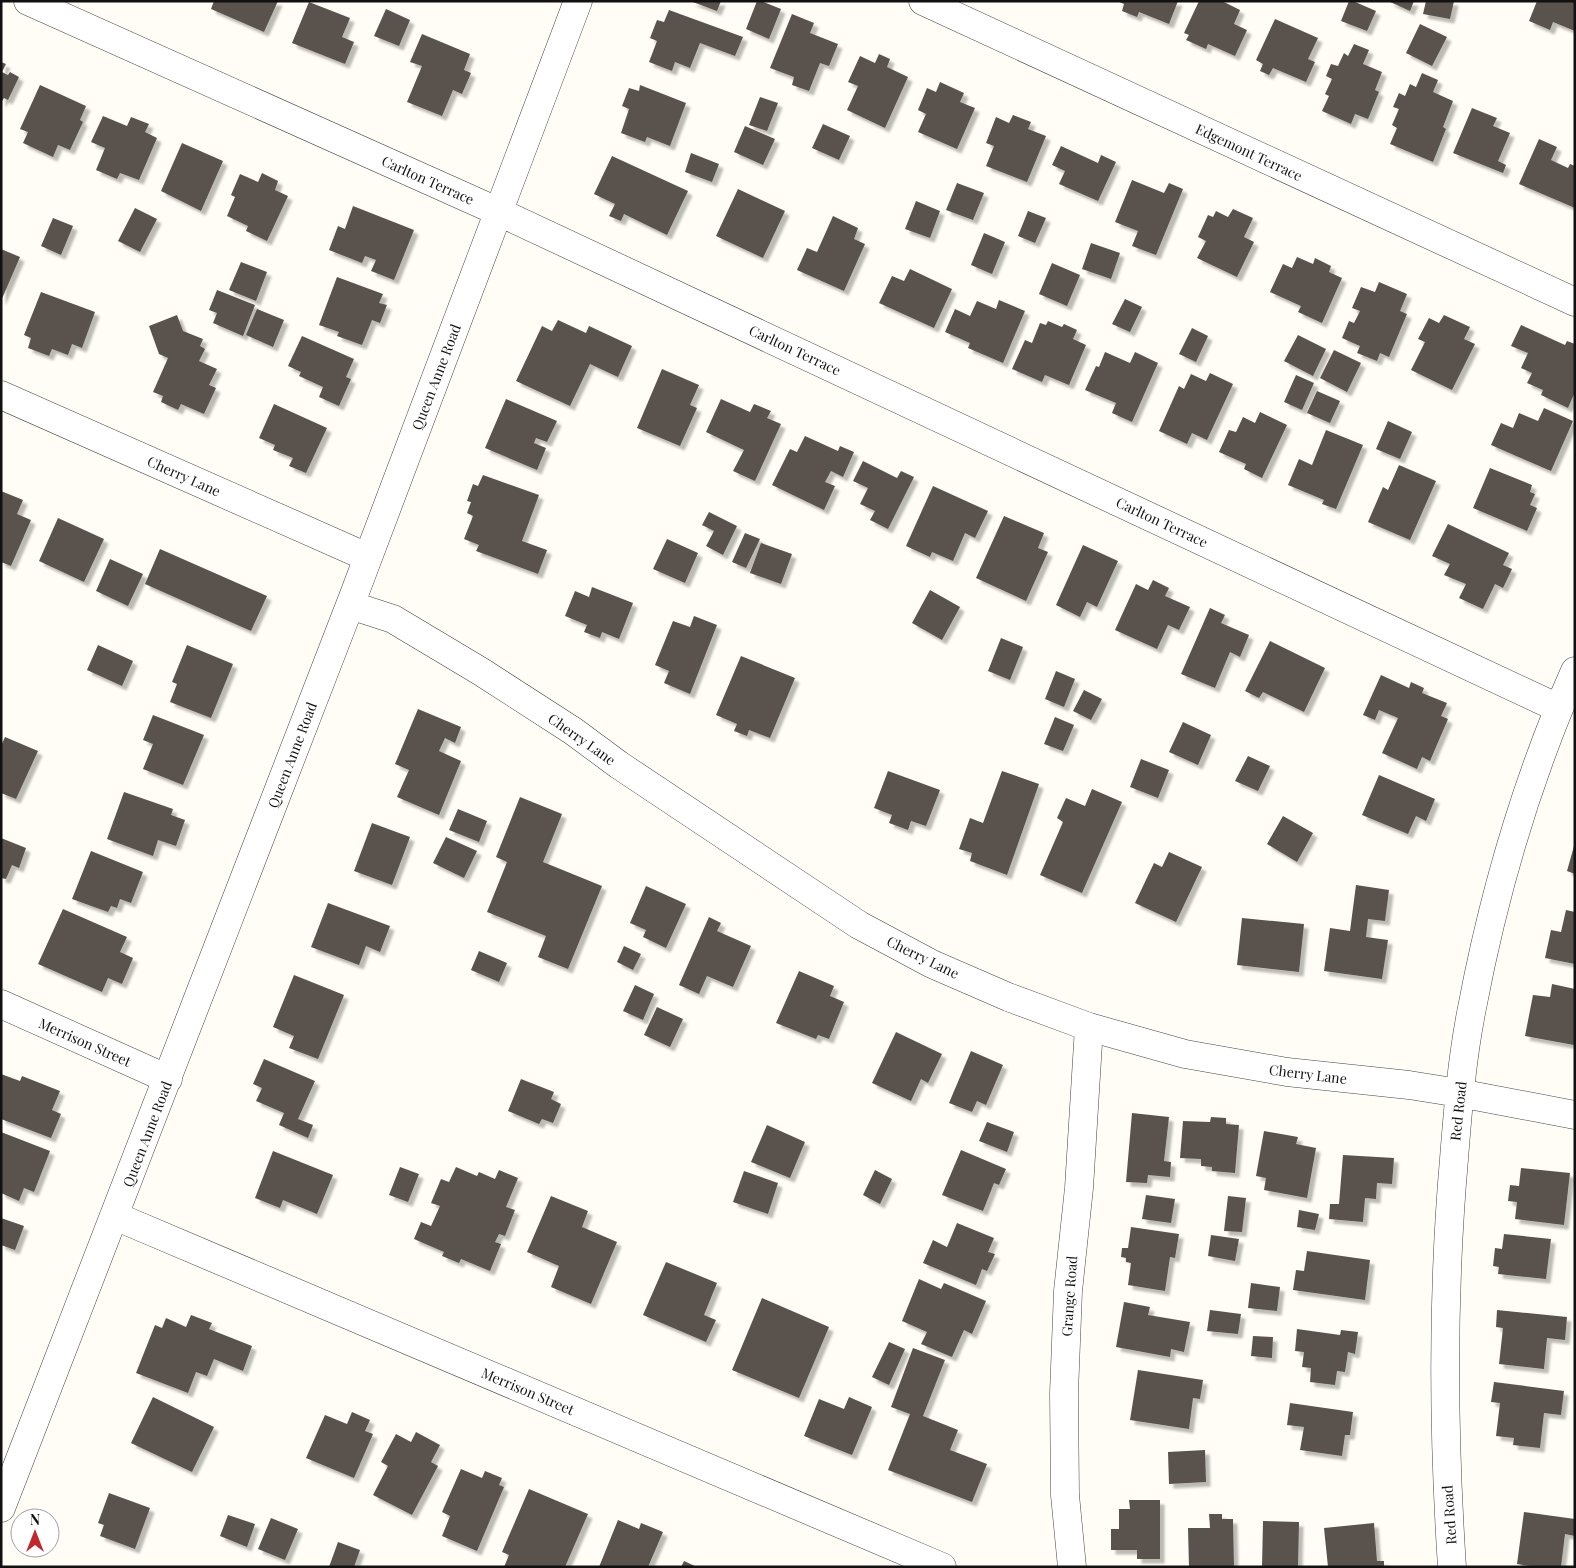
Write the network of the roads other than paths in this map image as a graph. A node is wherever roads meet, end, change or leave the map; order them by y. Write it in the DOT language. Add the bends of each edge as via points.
graph roads {
  1 [pos="28,1"];
  2 [pos="578,1"];
  3 [pos="923,1"];
  4 [pos="500,212"];
  5 [pos="1575,302"];
  6 [pos="1,395"];
  7 [pos="367,557"];
  8 [pos="350,605"];
  9 [pos="1575,671"];
  10 [pos="1558,708"];
  11 [pos="1,1004"];
  12 [pos="1089,1026"];
  13 [pos="168,1080"];
  14 [pos="1460,1093"];
  15 [pos="1575,1115"];
  16 [pos="115,1216"];
  17 [pos="1,1508"];
  18 [pos="942,1567"];
  19 [pos="1072,1567"];
  20 [pos="1452,1567"];
  1 -- 4 [label="street, Carlton Terrace"];
  2 -- 4 [label="street, Queen Anne Road"];
  3 -- 5 [label="street, Edgemont Terrace"];
  4 -- 7 [label="street, Queen Anne Road"];
  4 -- 10 [label="street, Carlton Terrace"];
  6 -- 7 [label="street, Cherry Lane"];
  7 -- 8 [label="street, Queen Anne Road"];
  8 -- 12 [label="street, Cherry Lane" via="393,620 480,671 859,925 966,979"];
  8 -- 13 [label="street, Queen Anne Road"];
  9 -- 10 [label="street, Red Road"];
  10 -- 14 [label="street, Red Road" via="1521,811 1493,910 1471,1010"];
  11 -- 13 [label="street, Merrison Street"];
  12 -- 14 [label="street, Cherry Lane" via="1185,1054 1287,1072"];
  12 -- 19 [label="street, Grange Road" via="1079,1188 1068,1291 1064,1393 1065,1495"];
  13 -- 16 [label="street, Queen Anne Road"];
  14 -- 15 [label="street, Cherry Lane"];
  14 -- 20 [label="street, Red Road" via="1449,1217 1444,1352"];
  16 -- 17 [label="street, Queen Anne Road"];
  16 -- 18 [label="street, Merrison Street"];
}
